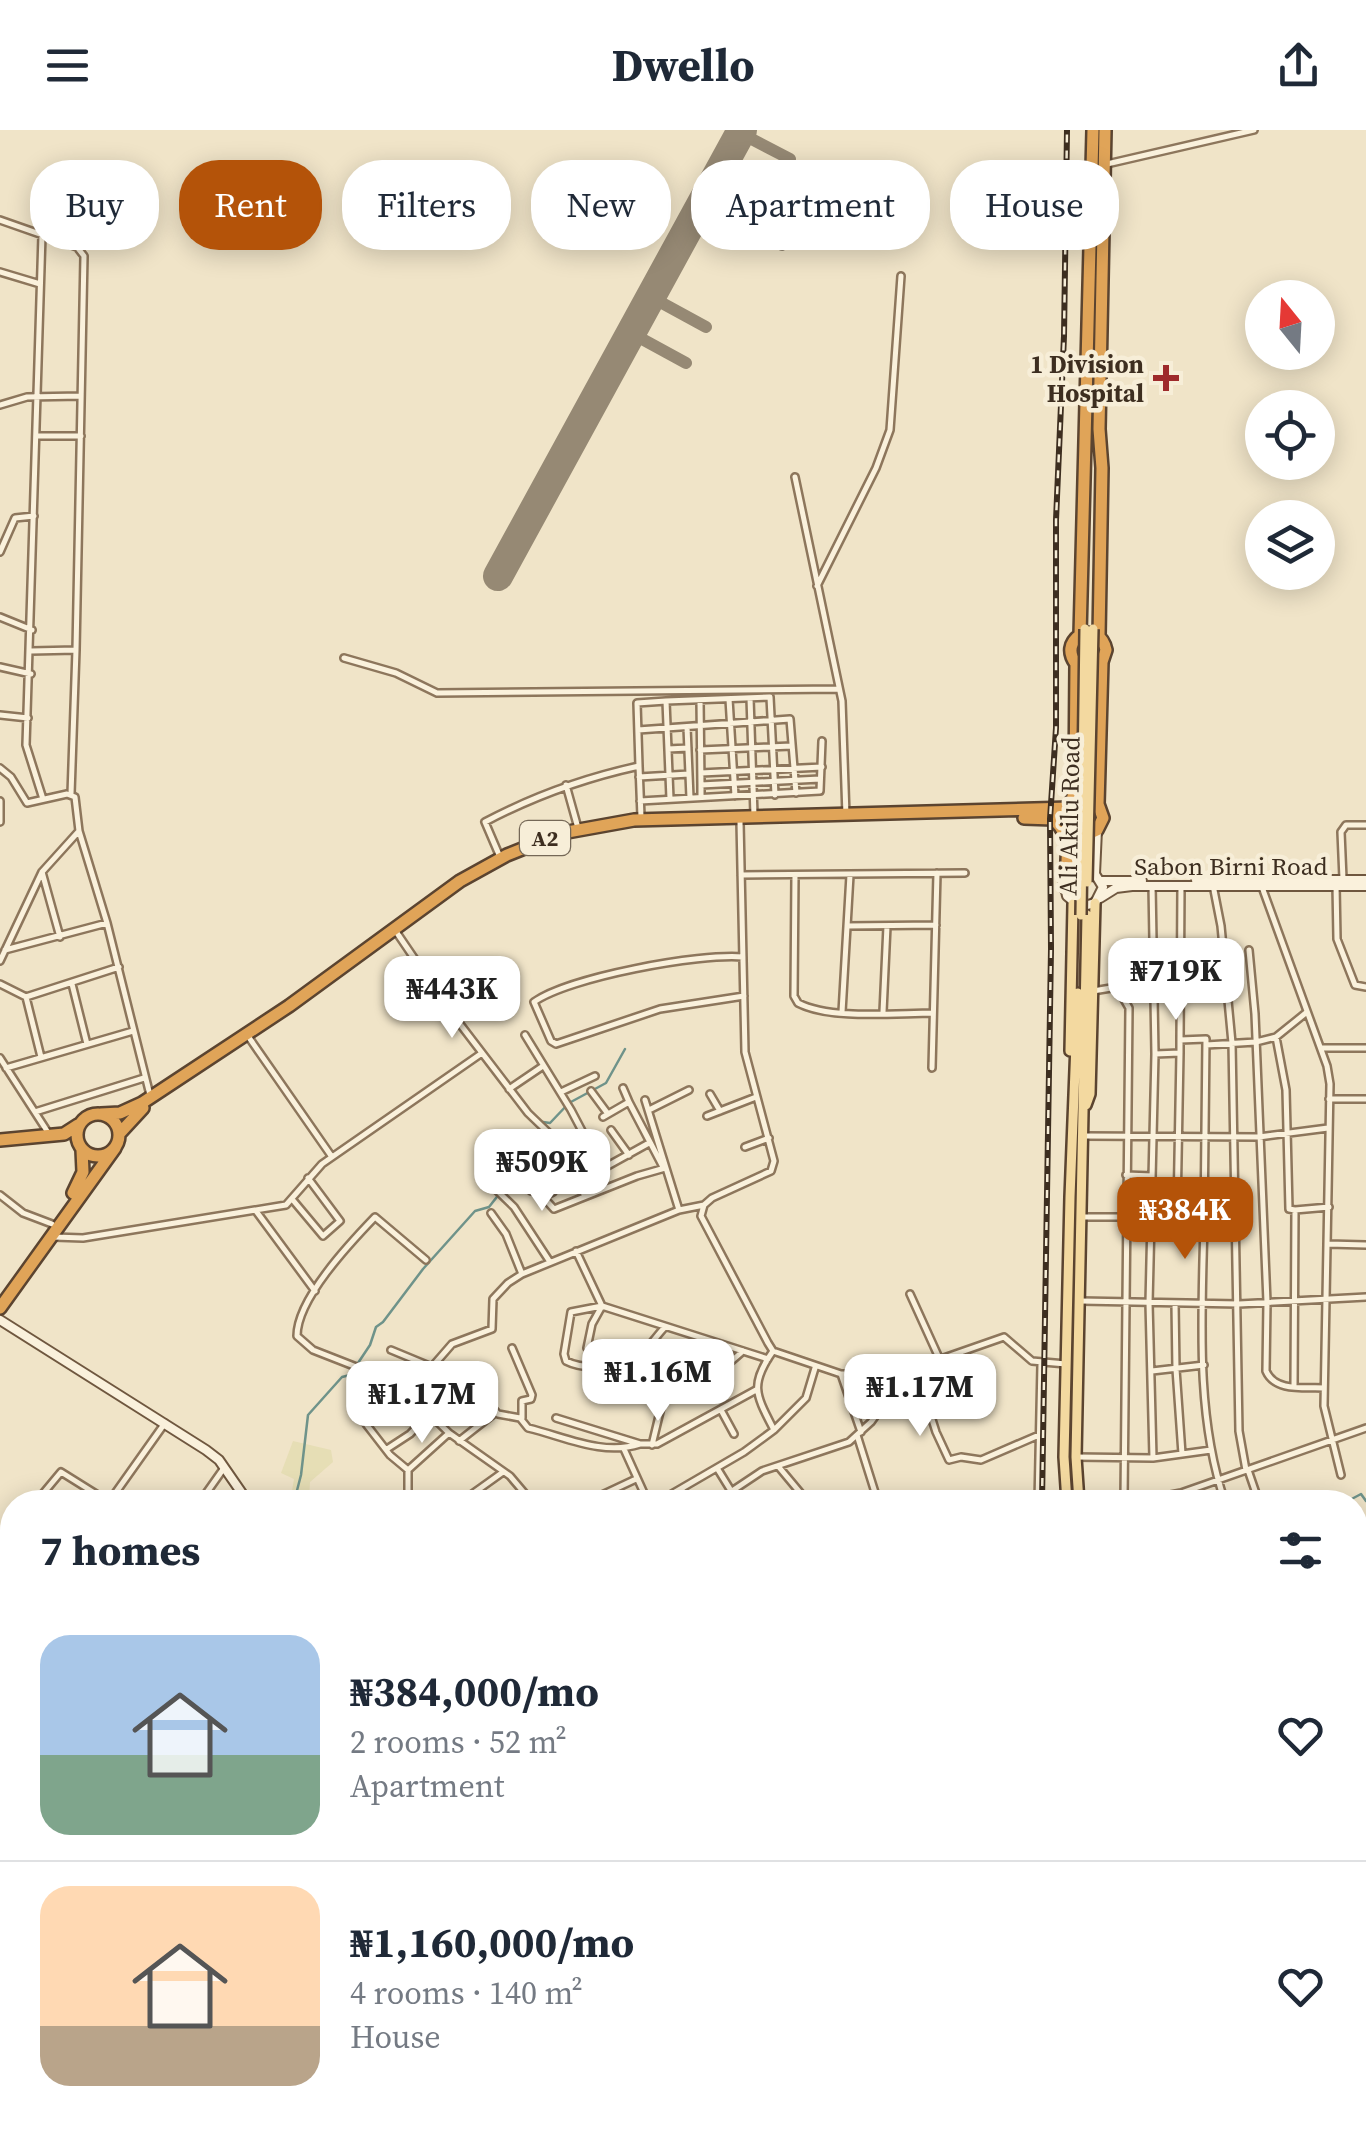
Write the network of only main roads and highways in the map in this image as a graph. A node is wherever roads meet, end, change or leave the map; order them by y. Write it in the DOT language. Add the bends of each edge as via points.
graph roads {
  1 [pos="1093,130"];
  2 [pos="1105,130"];
  3 [pos="1093,427"];
  4 [pos="1089,632"];
  5 [pos="1102,662"];
  6 [pos="1076,664"];
  7 [pos="1075,774"];
  8 [pos="1098,804"];
  9 [pos="1072,806"];
  10 [pos="1052,814"];
  11 [pos="1072,827"];
  12 [pos="1065,887"];
  13 [pos="1098,901"];
  14 [pos="1073,904"];
  15 [pos="1078,1112"];
  16 [pos="101,1114"];
  17 [pos="81,1122"];
  18 [pos="120,1134"];
  19 [pos="0,1143"];
  20 [pos="80,1147"];
  21 [pos="115,1148"];
  22 [pos="51,1230"];
  23 [pos="0,1297"];
  24 [pos="0,1308"];
  25 [pos="1066,1490"];
  26 [pos="1078,1490"];
  1 -- 3 [label="highway"];
  2 -- 3 [label="highway"];
  3 -- 4 [label="highway" via="1102,468"];
  3 -- 4 [label="highway" via="1082,467"];
  4 -- 5 [label="highway" via="1106,650"];
  4 -- 6 [label="highway" via="1071,645"];
  4 -- 15 [label="main road, Ali Akilu Road, bridge"];
  5 -- 6 [label="highway" via="1090,668"];
  5 -- 8 [label="highway"];
  6 -- 7 [label="highway"];
  7 -- 9 [label="highway"];
  7 -- 10 [label="highway"];
  8 -- 9 [label="highway, A2" via="1086,799"];
  8 -- 11 [label="highway, A2" via="1103,818 1096,830 1085,834"];
  9 -- 10 [label="highway, A2"];
  9 -- 11 [label="highway"];
  10 -- 11 [label="highway, A2"];
  10 -- 12 [label="highway" via="1066,835"];
  10 -- 16 [label="highway, A2" via="641,820 578,828 500,858 151,1098 120,1114"];
  10 -- 18 [label="highway, A2" via="628,826 562,838 490,868 144,1108"];
  13 -- 15 [label="main road" via="1090,1094"];
  14 -- 15 [label="main road" via="1069,1095"];
  15 -- 25 [label="main road, Ali Akilu Road"];
  15 -- 26 [label="main road, Ali Akilu Road" via="1084,1136"];
  16 -- 17 [label="highway"];
  16 -- 18 [label="highway"];
  17 -- 19 [label="highway" via="70,1132"];
  17 -- 20 [label="highway"];
  18 -- 21 [label="highway"];
  19 -- 20 [label="highway"];
  20 -- 21 [label="highway" via="95,1156"];
  20 -- 22 [label="highway" via="81,1180"];
  21 -- 22 [label="highway"];
  22 -- 23 [label="highway"];
  22 -- 24 [label="highway"];
}
